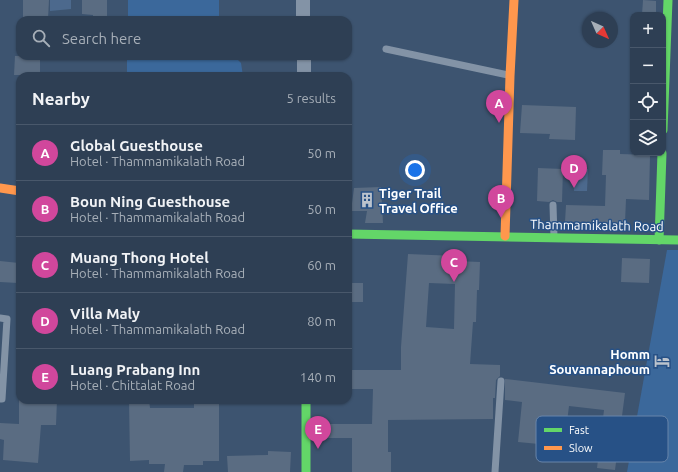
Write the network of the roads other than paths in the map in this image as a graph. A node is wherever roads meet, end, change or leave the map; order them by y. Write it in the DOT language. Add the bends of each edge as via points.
graph roads {
  1 [pos="303,0"];
  2 [pos="514,0"];
  3 [pos="668,0"];
  4 [pos="303,16"];
  5 [pos="386,49"];
  6 [pos="304,60"];
  7 [pos="304,72"];
  8 [pos="510,76"];
  9 [pos="663,120"];
  10 [pos="662,156"];
  11 [pos="0,188"];
  12 [pos="16,190"];
  13 [pos="553,205"];
  14 [pos="352,234"];
  15 [pos="505,236"];
  16 [pos="554,238"];
  17 [pos="659,240"];
  18 [pos="678,240"];
  19 [pos="0,318"];
  20 [pos="501,381"];
  21 [pos="0,399"];
  22 [pos="306,404"];
  23 [pos="306,472"];
  24 [pos="495,472"];
  1 -- 4 [label="street"];
  2 -- 8 [label="street"];
  3 -- 9 [label="street"];
  5 -- 8 [label="lane"];
  6 -- 7 [label="street"];
  8 -- 15 [label="street"];
  10 -- 17 [label="street"];
  11 -- 12 [label="street"];
  13 -- 16 [label="lane"];
  14 -- 15 [label="street, Thammamikalath Road"];
  15 -- 16 [label="street, Thammamikalath Road"];
  16 -- 17 [label="street, Thammamikalath Road"];
  17 -- 18 [label="street, Thammamikalath Road"];
  19 -- 21 [label="lane" via="7,318"];
  20 -- 24 [label="lane"];
  22 -- 23 [label="street"];
}
